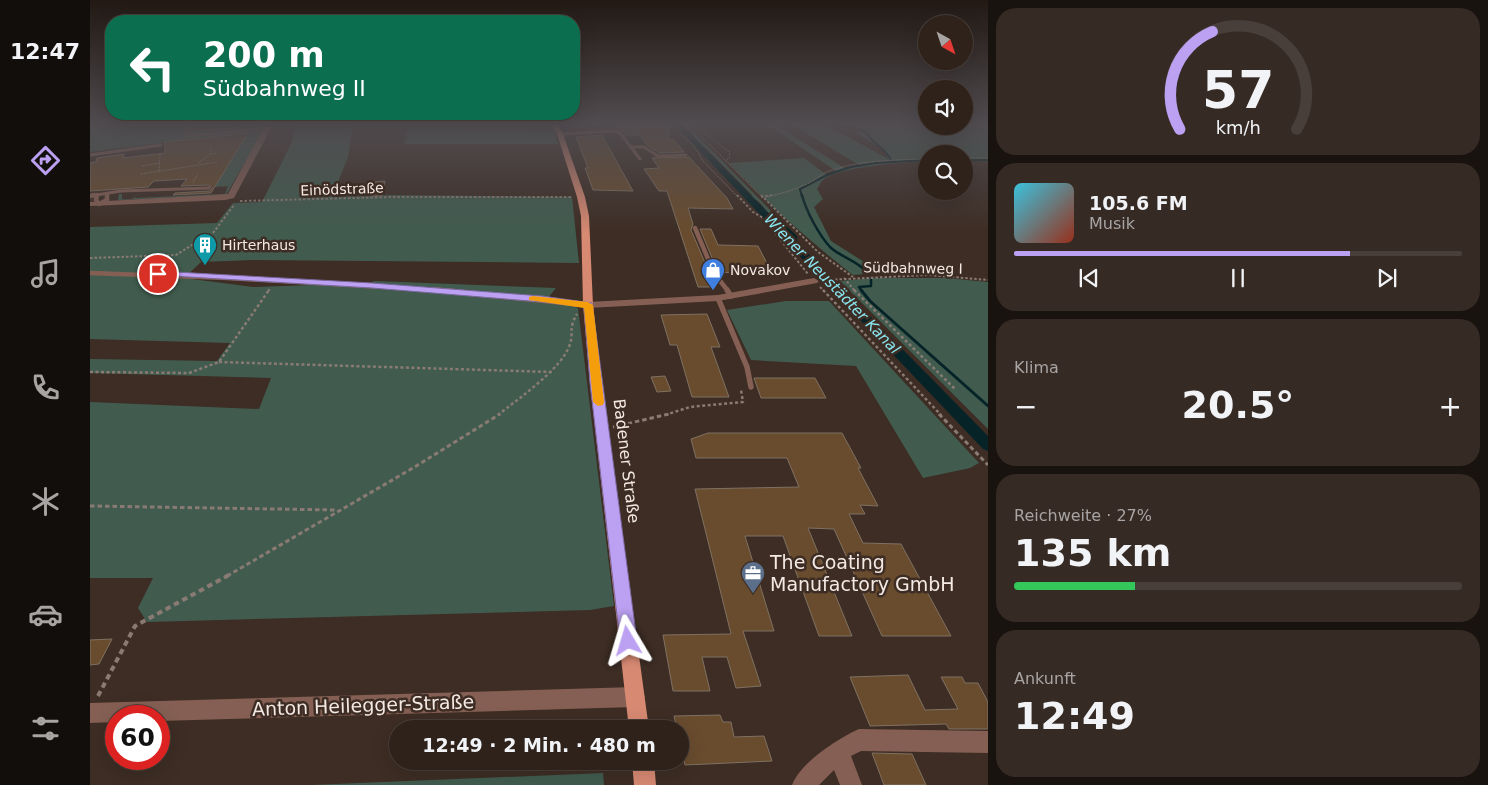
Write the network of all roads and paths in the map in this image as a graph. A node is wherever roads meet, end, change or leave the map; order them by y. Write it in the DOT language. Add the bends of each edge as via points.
graph roads {
  1 [pos="159,160"];
  2 [pos="202,160"];
  3 [pos="250,160"];
  4 [pos="569,160"];
  5 [pos="702,160"];
  6 [pos="913,160"];
  7 [pos="726,161"];
  8 [pos="218,162"];
  9 [pos="159,163"];
  10 [pos="197,163"];
  11 [pos="142,166"];
  12 [pos="160,171"];
  13 [pos="141,174"];
  14 [pos="209,188"];
  15 [pos="107,193"];
  16 [pos="97,195"];
  17 [pos="90,196"];
  18 [pos="581,197"];
  19 [pos="761,197"];
  20 [pos="225,198"];
  21 [pos="236,201"];
  22 [pos="90,204"];
  23 [pos="99,204"];
  24 [pos="695,228"];
  25 [pos="90,258"];
  26 [pos="90,273"];
  27 [pos="838,278"];
  28 [pos="844,278"];
  29 [pos="853,278"];
  30 [pos="276,280"];
  31 [pos="988,280"];
  32 [pos="814,281"];
  33 [pos="731,296"];
  34 [pos="718,298"];
  35 [pos="588,305"];
  36 [pos="219,362"];
  37 [pos="90,372"];
  38 [pos="552,372"];
  39 [pos="751,387"];
  40 [pos="956,390"];
  41 [pos="602,429"];
  42 [pos="988,465"];
  43 [pos="90,506"];
  44 [pos="338,510"];
  45 [pos="635,697"];
  46 [pos="92,708"];
  47 [pos="638,720"];
  48 [pos="988,742"];
  49 [pos="838,751"];
  50 [pos="644,770"];
  51 [pos="646,785"];
  52 [pos="803,785"];
  53 [pos="851,785"];
  1 -- 9 [label="path"];
  2 -- 10 [label="path"];
  3 -- 20 [label="street" via="231,196"];
  4 -- 18 [label="main road, Badener Straße"];
  5 -- 32 [label="path" via="753,212 763,218"];
  6 -- 19 [label="path" via="841,168 826,172 782,195"];
  7 -- 19 [label="path"];
  8 -- 10 [label="path"];
  9 -- 11 [label="path"];
  9 -- 12 [label="path"];
  10 -- 12 [label="path"];
  12 -- 13 [label="path"];
  14 -- 15 [label="lane"];
  15 -- 16 [label="lane"];
  15 -- 23 [label="lane" via="107,200"];
  16 -- 17 [label="lane"];
  16 -- 23 [label="lane"];
  18 -- 21 [label="path, Einödstraße"];
  18 -- 35 [label="main road, Badener Straße"];
  19 -- 29 [label="path" via="818,252"];
  20 -- 21 [label="path, Einödstraße" via="226,201"];
  20 -- 23 [label="street"];
  21 -- 25 [label="path" via="207,241 192,245 176,255"];
  22 -- 23 [label="street"];
  24 -- 33 [label="lane" via="714,274"];
  26 -- 30 [label="lane"];
  27 -- 28 [label="path, Südbahnweg I"];
  28 -- 29 [label="path, Südbahnweg I"];
  28 -- 40 [label="path" via="860,298"];
  29 -- 31 [label="path, Südbahnweg I" via="928,275"];
  30 -- 35 [label="lane"];
  30 -- 36 [label="path"];
  32 -- 33 [label="street"];
  32 -- 42 [label="path"];
  33 -- 34 [label="street"];
  34 -- 35 [label="street"];
  34 -- 39 [label="lane"];
  35 -- 38 [label="path" via="571,324 570,344"];
  35 -- 41 [label="main road, Badener Straße"];
  36 -- 37 [label="path" via="189,374"];
  36 -- 38 [label="path"];
  38 -- 44 [label="path" via="494,419"];
  39 -- 41 [label="path" via="741,387 743,402 690,408"];
  41 -- 45 [label="main road, Badener Straße"];
  43 -- 44 [label="path"];
  44 -- 46 [label="path" via="212,585 135,626"];
  45 -- 46 [label="street, Anton Heilegger-Straße"];
  45 -- 47 [label="main road, Badener Straße"];
  48 -- 49 [label="street" via="859,740"];
  49 -- 52 [label="street"];
  49 -- 53 [label="street"];
  50 -- 51 [label="main road"];
}
